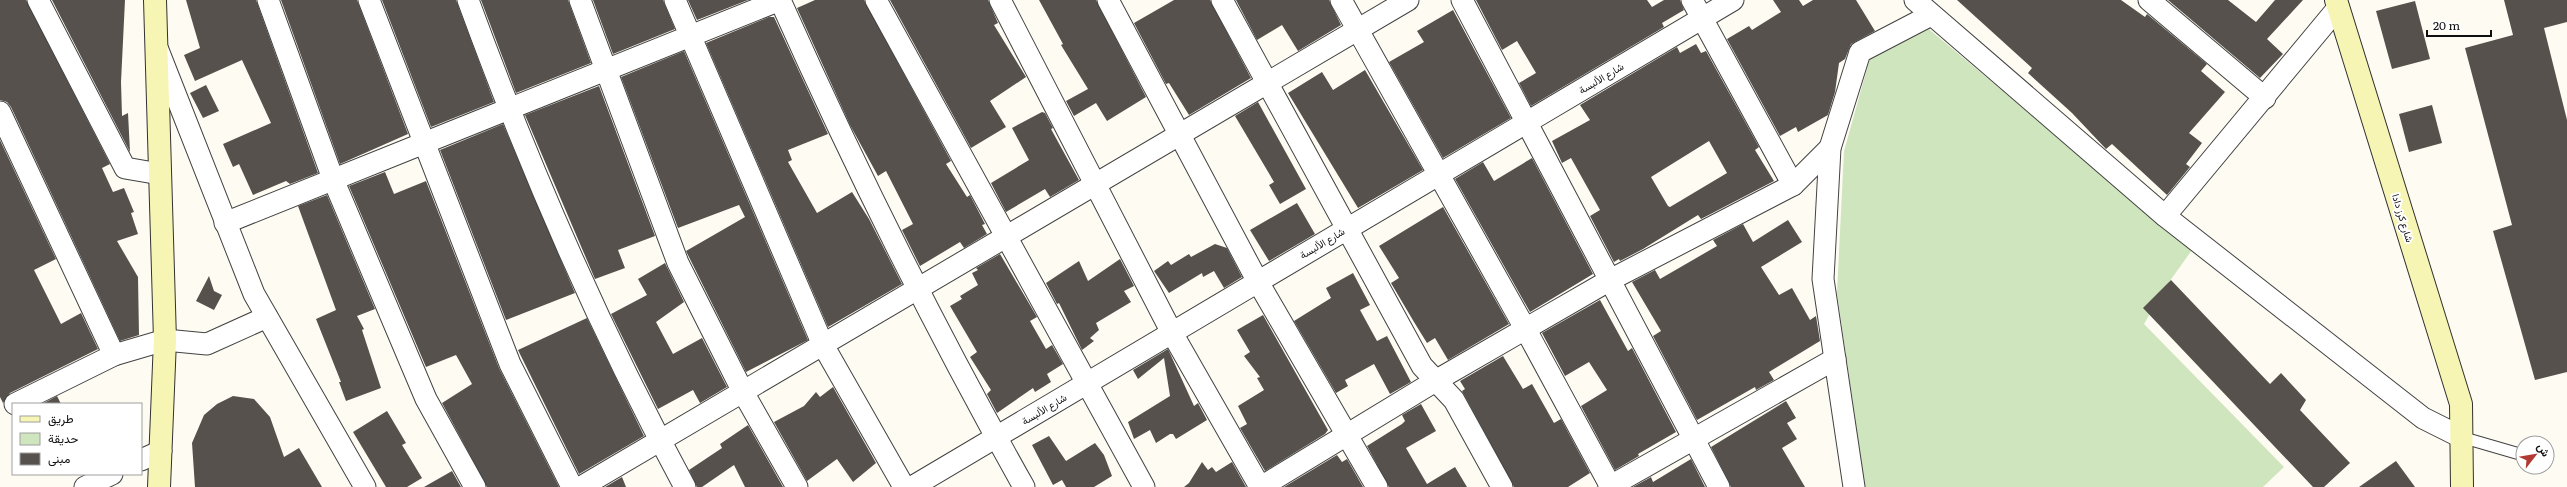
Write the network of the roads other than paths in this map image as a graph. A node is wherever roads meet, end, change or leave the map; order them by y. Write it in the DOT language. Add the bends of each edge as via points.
graph roads {
  1 [pos="38,0"];
  2 [pos="155,0"];
  3 [pos="268,0"];
  4 [pos="369,0"];
  5 [pos="468,0"];
  6 [pos="580,0"];
  7 [pos="675,0"];
  8 [pos="780,0"];
  9 [pos="876,0"];
  10 [pos="1000,0"];
  11 [pos="1108,0"];
  12 [pos="1222,0"];
  13 [pos="1340,0"];
  14 [pos="1408,0"];
  15 [pos="1462,0"];
  16 [pos="1733,0"];
  17 [pos="1915,0"];
  18 [pos="2149,0"];
  19 [pos="2337,5"];
  20 [pos="1697,9"];
  21 [pos="1931,15"];
  22 [pos="1357,30"];
  23 [pos="689,37"];
  24 [pos="156,45"];
  25 [pos="607,70"];
  26 [pos="1267,83"];
  27 [pos="2265,98"];
  28 [pos="508,109"];
  29 [pos="0,112"];
  30 [pos="1526,122"];
  31 [pos="1179,135"];
  32 [pos="423,143"];
  33 [pos="1830,148"];
  34 [pos="160,174"];
  35 [pos="1439,174"];
  36 [pos="333,179"];
  37 [pos="1096,184"];
  38 [pos="1793,185"];
  39 [pos="2165,216"];
  40 [pos="225,223"];
  41 [pos="1348,228"];
  42 [pos="1006,237"];
  43 [pos="1610,280"];
  44 [pos="1258,282"];
  45 [pos="918,289"];
  46 [pos="267,318"];
  47 [pos="1526,330"];
  48 [pos="1172,333"];
  49 [pos="165,340"];
  50 [pos="823,345"];
  51 [pos="114,355"];
  52 [pos="1835,359"];
  53 [pos="1437,380"];
  54 [pos="1086,384"];
  55 [pos="744,392"];
  56 [pos="18,403"];
  57 [pos="12,406"];
  58 [pos="0,412"];
  59 [pos="1347,435"];
  60 [pos="996,437"];
  61 [pos="2461,438"];
  62 [pos="1693,439"];
  63 [pos="660,441"];
  64 [pos="161,451"];
  65 [pos="2515,453"];
  66 [pos="142,460"];
  67 [pos="110,475"];
  68 [pos="85,487"];
  69 [pos="159,487"];
  70 [pos="365,487"];
  71 [pos="475,487"];
  72 [pos="572,487"];
  73 [pos="581,487"];
  74 [pos="685,487"];
  75 [pos="797,487"];
  76 [pos="904,487"];
  77 [pos="912,487"];
  78 [pos="1024,487"];
  79 [pos="1144,487"];
  80 [pos="1260,487"];
  81 [pos="1377,487"];
  82 [pos="1502,487"];
  83 [pos="1610,487"];
  84 [pos="1718,487"];
  85 [pos="1854,487"];
  86 [pos="2455,487"];
  87 [pos="2462,487"];
  1 -- 34 [label="street" via="125,168"];
  2 -- 24 [label="main road"];
  3 -- 36 [label="street"];
  4 -- 32 [label="street"];
  5 -- 28 [label="street"];
  6 -- 25 [label="street"];
  7 -- 23 [label="street"];
  8 -- 23 [label="street"];
  8 -- 45 [label="street" via="851,158"];
  9 -- 42 [label="street"];
  10 -- 37 [label="street"];
  11 -- 31 [label="street"];
  12 -- 26 [label="street"];
  13 -- 22 [label="street"];
  14 -- 22 [label="street"];
  15 -- 30 [label="street"];
  16 -- 20 [label="street, شارع الألبسة"];
  17 -- 21 [label="street"];
  18 -- 27 [label="street"];
  19 -- 27 [label="street"];
  19 -- 61 [label="main road, شارع كرز دادا" via="2460,404"];
  20 -- 30 [label="street, شارع الألبسة"];
  20 -- 38 [label="street"];
  21 -- 33 [label="street" via="1860,52"];
  21 -- 39 [label="street"];
  22 -- 26 [label="street"];
  22 -- 35 [label="street"];
  23 -- 25 [label="street"];
  23 -- 50 [label="street"];
  24 -- 34 [label="main road"];
  24 -- 40 [label="street"];
  25 -- 28 [label="street"];
  25 -- 55 [label="street" via="678,263"];
  26 -- 31 [label="street"];
  26 -- 41 [label="street"];
  27 -- 39 [label="street"];
  28 -- 32 [label="street"];
  28 -- 63 [label="street" via="592,302"];
  29 -- 51 [label="street"];
  30 -- 35 [label="street, شارع الألبسة"];
  30 -- 43 [label="street"];
  31 -- 37 [label="street"];
  31 -- 44 [label="street"];
  32 -- 36 [label="street"];
  32 -- 72 [label="street" via="510,364"];
  33 -- 38 [label="street"];
  33 -- 52 [label="street" via="1823,279"];
  34 -- 49 [label="main road"];
  35 -- 41 [label="street, شارع الألبسة"];
  35 -- 47 [label="street"];
  36 -- 40 [label="street"];
  36 -- 71 [label="street" via="426,399"];
  37 -- 42 [label="street"];
  37 -- 48 [label="street"];
  38 -- 43 [label="street"];
  39 -- 61 [label="street" via="2423,418"];
  40 -- 46 [label="street" via="254,294"];
  41 -- 44 [label="street, شارع الألبسة"];
  41 -- 53 [label="street" via="1422,366"];
  42 -- 45 [label="street"];
  42 -- 54 [label="street"];
  43 -- 47 [label="street"];
  43 -- 62 [label="street"];
  44 -- 48 [label="street, شارع الألبسة"];
  44 -- 59 [label="street"];
  45 -- 50 [label="street"];
  45 -- 60 [label="street"];
  46 -- 49 [label="street" via="207,344"];
  46 -- 70 [label="street"];
  47 -- 53 [label="street"];
  47 -- 83 [label="street"];
  48 -- 54 [label="street, شارع الألبسة"];
  48 -- 80 [label="street"];
  49 -- 51 [label="street"];
  49 -- 64 [label="main road"];
  50 -- 55 [label="street"];
  50 -- 76 [label="street"];
  51 -- 56 [label="street"];
  52 -- 62 [label="street"];
  52 -- 85 [label="street"];
  53 -- 59 [label="street"];
  53 -- 82 [label="street" via="1454,400"];
  54 -- 60 [label="street, شارع الألبسة"];
  54 -- 79 [label="street"];
  55 -- 63 [label="street"];
  55 -- 75 [label="street"];
  57 -- 58 [label="street"];
  59 -- 80 [label="street"];
  59 -- 81 [label="street"];
  60 -- 77 [label="street, شارع الألبسة"];
  60 -- 78 [label="street"];
  61 -- 65 [label="lane"];
  61 -- 86 [label="main road"];
  61 -- 87 [label="main road"];
  62 -- 83 [label="street"];
  62 -- 84 [label="street"];
  63 -- 73 [label="street"];
  63 -- 74 [label="street"];
  64 -- 66 [label="street"];
  64 -- 69 [label="main road"];
  67 -- 68 [label="street"];
}
